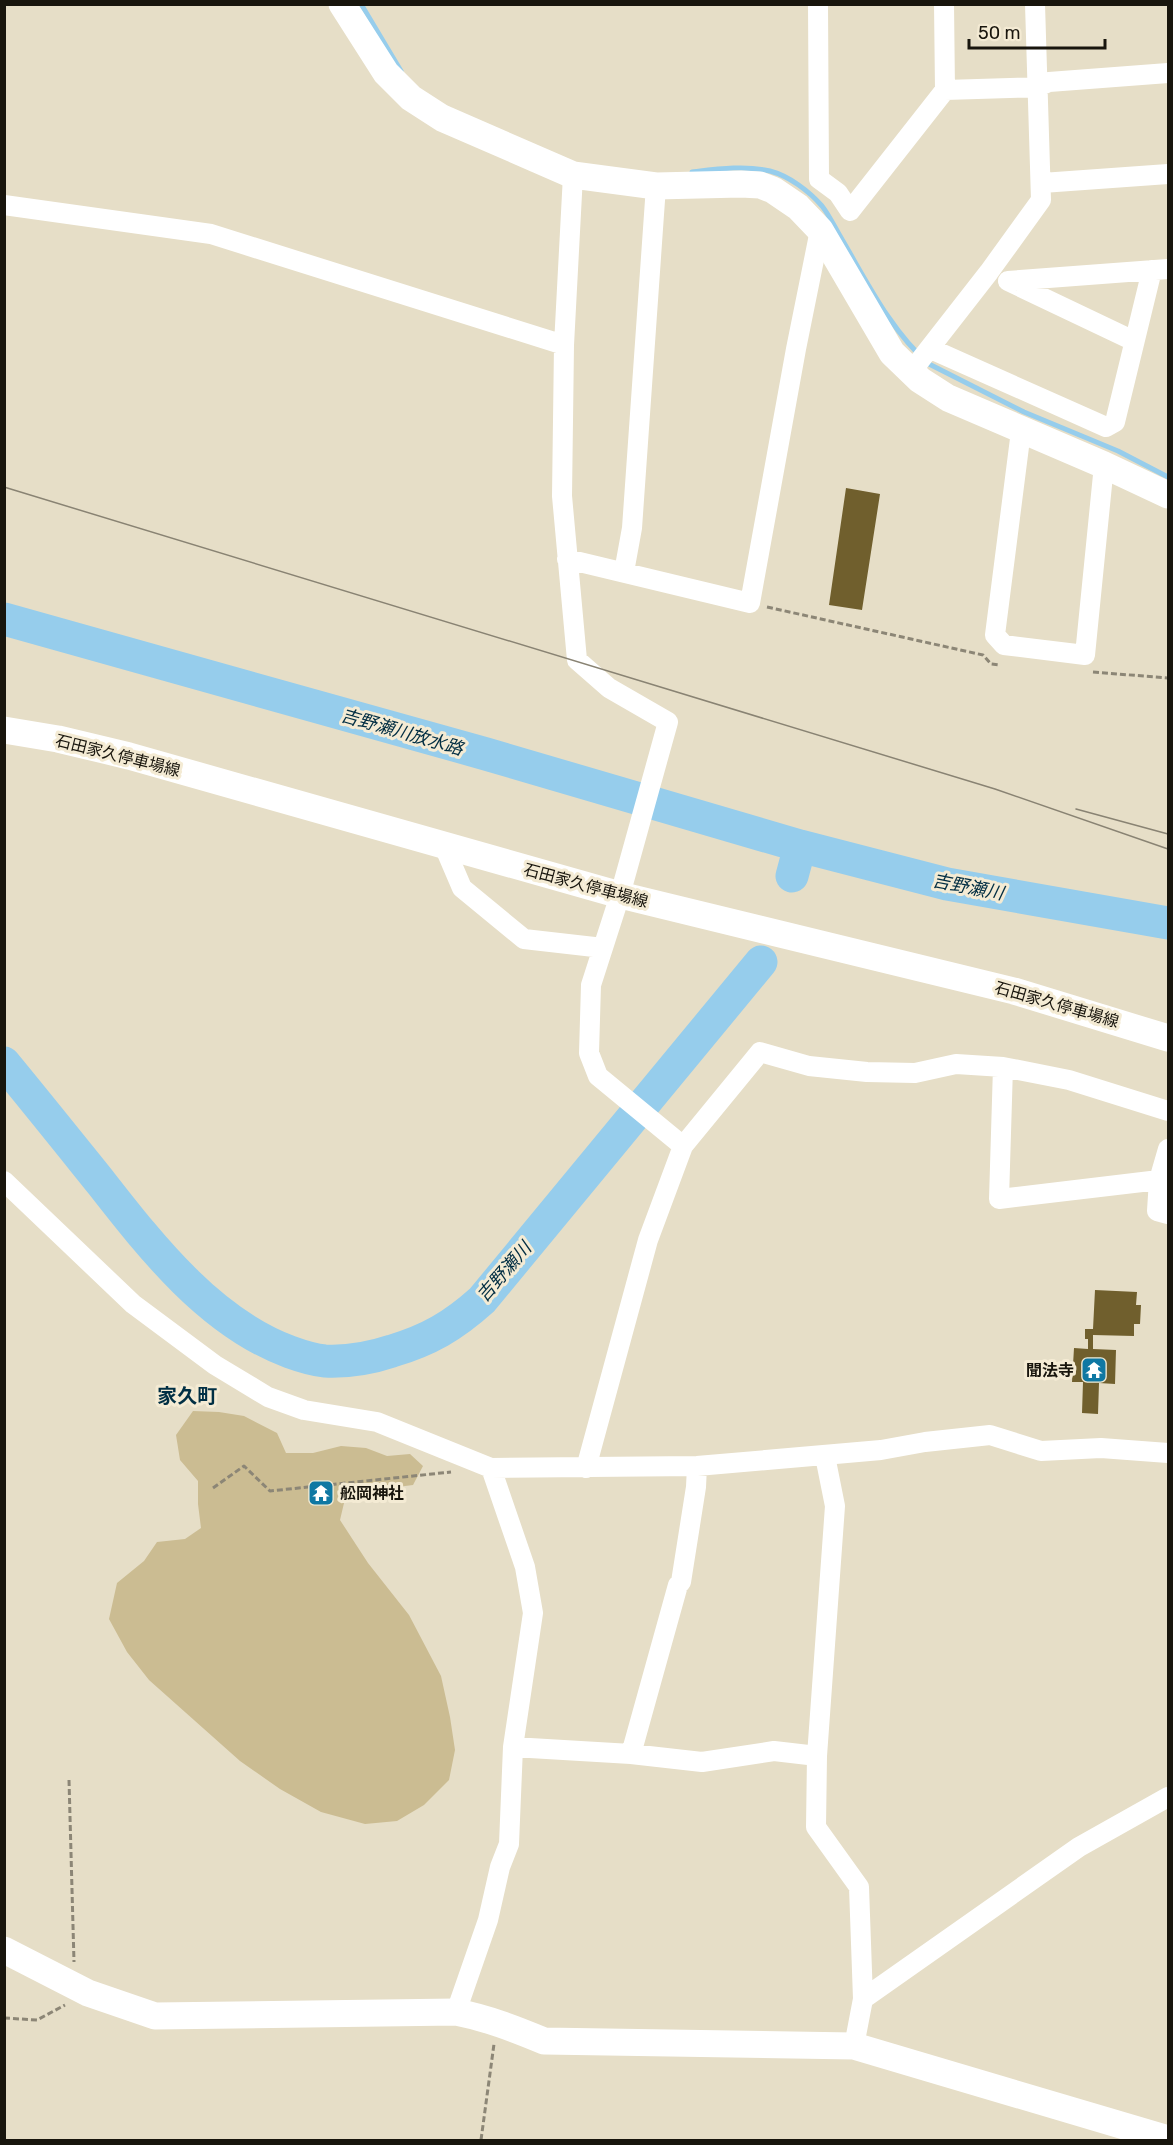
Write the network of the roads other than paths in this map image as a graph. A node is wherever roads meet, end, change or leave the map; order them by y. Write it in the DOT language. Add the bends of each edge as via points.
graph roads {
  1 [pos="342,4"];
  2 [pos="818,4"];
  3 [pos="944,4"];
  4 [pos="1035,4"];
  5 [pos="1168,73"];
  6 [pos="1038,87"];
  7 [pos="945,90"];
  8 [pos="1168,174"];
  9 [pos="573,175"];
  10 [pos="1042,183"];
  11 [pos="656,186"];
  12 [pos="4,205"];
  13 [pos="820,230"];
  14 [pos="1160,269"];
  15 [pos="989,272"];
  16 [pos="1008,281"];
  17 [pos="1134,341"];
  18 [pos="564,345"];
  19 [pos="922,359"];
  20 [pos="1021,431"];
  21 [pos="1104,465"];
  22 [pos="1168,495"];
  23 [pos="567,559"];
  24 [pos="624,572"];
  25 [pos="4,730"];
  26 [pos="444,846"];
  27 [pos="620,895"];
  28 [pos="603,948"];
  29 [pos="1168,1038"];
  30 [pos="1003,1067"];
  31 [pos="1168,1112"];
  32 [pos="682,1146"];
  33 [pos="1168,1149"];
  34 [pos="1160,1180"];
  35 [pos="8,1190"];
  36 [pos="1168,1214"];
  37 [pos="1168,1453"];
  38 [pos="825,1456"];
  39 [pos="698,1466"];
  40 [pos="491,1468"];
  41 [pos="586,1468"];
  42 [pos="513,1747"];
  43 [pos="631,1754"];
  44 [pos="818,1756"];
  45 [pos="1168,1797"];
  46 [pos="4,1950"];
  47 [pos="863,1999"];
  48 [pos="456,2012"];
  49 [pos="854,2046"];
  50 [pos="1168,2139"];
  1 -- 9 [label="street" via="386,73 411,98 441,118"];
  2 -- 7 [label="street" via="819,180 838,193 850,212"];
  3 -- 7 [label="street"];
  4 -- 6 [label="street"];
  5 -- 6 [label="street" via="1049,82"];
  6 -- 7 [label="street"];
  6 -- 10 [label="street"];
  8 -- 10 [label="street"];
  9 -- 11 [label="street"];
  9 -- 18 [label="street"];
  10 -- 15 [label="street" via="1041,200"];
  11 -- 13 [label="street" via="760,185 798,207"];
  11 -- 24 [label="street" via="632,528"];
  12 -- 18 [label="street" via="211,234"];
  13 -- 19 [label="street" via="892,353"];
  13 -- 24 [label="street" via="750,603"];
  14 -- 16 [label="street"];
  14 -- 17 [label="street"];
  15 -- 16 [label="street"];
  15 -- 19 [label="street"];
  16 -- 17 [label="street"];
  17 -- 19 [label="street" via="1114,422 1106,428"];
  18 -- 23 [label="street" via="562,496"];
  19 -- 20 [label="street" via="928,387"];
  20 -- 21 [label="street"];
  20 -- 21 [label="street" via="995,635 1004,645 1084,655"];
  21 -- 22 [label="street"];
  23 -- 24 [label="street"];
  23 -- 27 [label="street" via="577,660 617,694 668,722"];
  25 -- 26 [label="street, 石田家久停車場線" via="129,756"];
  26 -- 27 [label="street, 石田家久停車場線"];
  26 -- 28 [label="street" via="462,888 524,939"];
  27 -- 28 [label="street"];
  27 -- 29 [label="street, 石田家久停車場線" via="1014,991"];
  28 -- 32 [label="street" via="589,1006 589,1053 598,1076"];
  30 -- 31 [label="street" via="1069,1080"];
  30 -- 32 [label="street" via="956,1064 915,1073 867,1072 809,1066 760,1052"];
  30 -- 34 [label="street" via="999,1199"];
  32 -- 41 [label="street" via="648,1240"];
  33 -- 34 [label="street"];
  34 -- 36 [label="street" via="1157,1211"];
  35 -- 40 [label="street" via="133,1304 215,1365 268,1397 304,1410 376,1422"];
  37 -- 38 [label="street" via="1101,1448 1041,1451 990,1435"];
  38 -- 39 [label="street"];
  38 -- 44 [label="street" via="835,1506"];
  39 -- 41 [label="street"];
  39 -- 43 [label="street" via="681,1582"];
  40 -- 41 [label="street"];
  40 -- 42 [label="street" via="525,1567 533,1613"];
  42 -- 43 [label="street"];
  42 -- 48 [label="street" via="509,1844"];
  43 -- 44 [label="street" via="702,1762 774,1751"];
  44 -- 47 [label="street" via="816,1827 859,1887"];
  45 -- 47 [label="street" via="1079,1847"];
  46 -- 48 [label="street" via="81,1989 154,2016"];
  47 -- 49 [label="street"];
  48 -- 49 [label="street" via="500,2023 544,2041"];
  49 -- 50 [label="street"];
}
